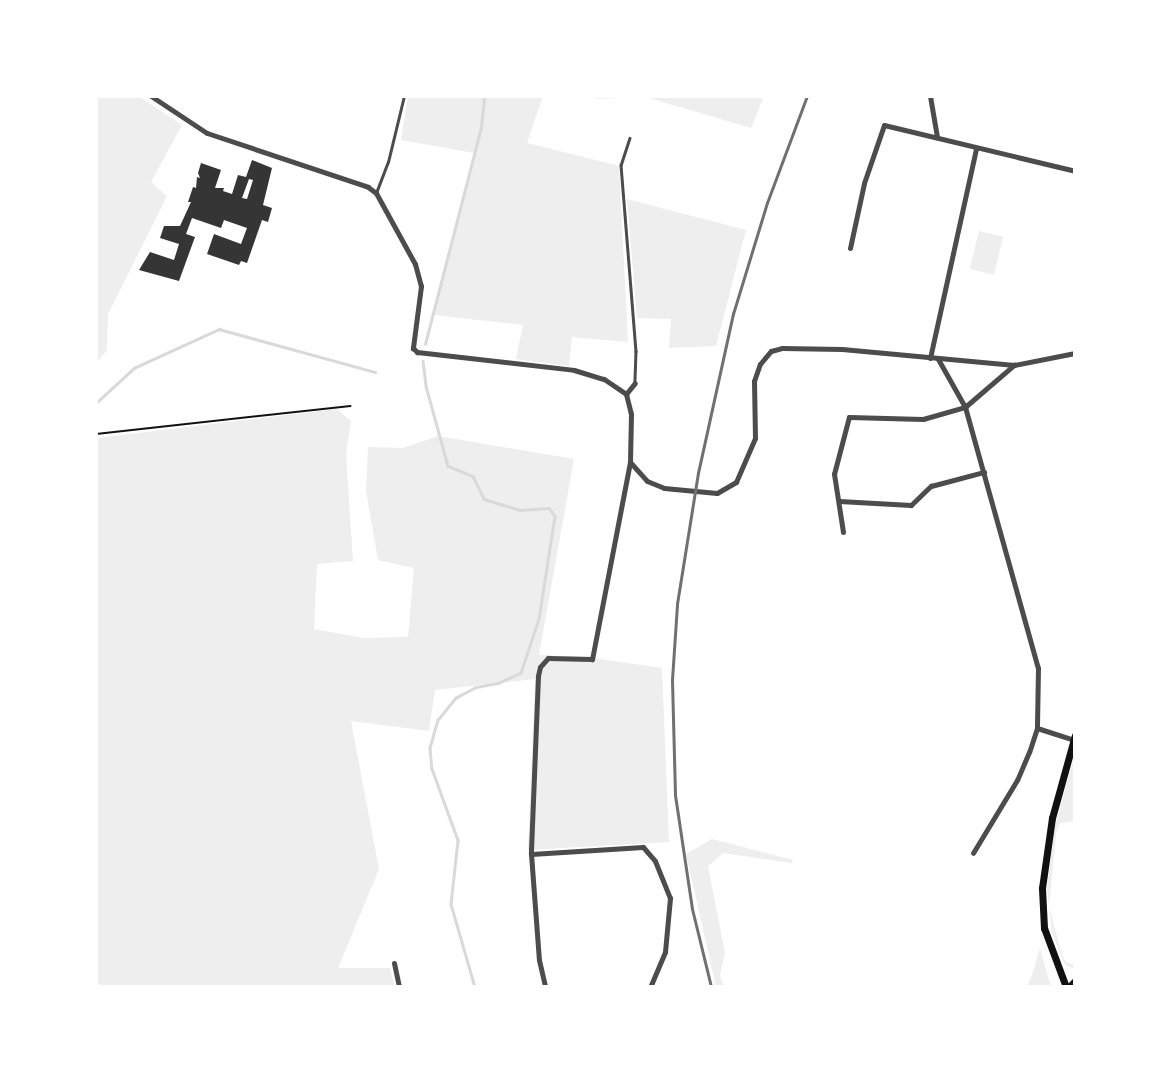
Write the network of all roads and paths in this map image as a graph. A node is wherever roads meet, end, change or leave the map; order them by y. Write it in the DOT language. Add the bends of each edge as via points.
graph roads {
  1 [pos="151,96"];
  2 [pos="404,96"];
  3 [pos="930,96"];
  4 [pos="937,137"];
  5 [pos="629,138"];
  6 [pos="976,149"];
  7 [pos="1075,171"];
  8 [pos="376,193"];
  9 [pos="850,248"];
  10 [pos="1075,353"];
  11 [pos="930,358"];
  12 [pos="938,359"];
  13 [pos="1014,365"];
  14 [pos="635,383"];
  15 [pos="626,394"];
  16 [pos="350,405"];
  17 [pos="965,407"];
  18 [pos="96,434"];
  19 [pos="630,462"];
  20 [pos="984,472"];
  21 [pos="839,501"];
  22 [pos="843,532"];
  23 [pos="1037,727"];
  24 [pos="1074,738"];
  25 [pos="973,853"];
  26 [pos="531,854"];
  27 [pos="394,963"];
  28 [pos="1075,981"];
  29 [pos="399,987"];
  30 [pos="545,987"];
  31 [pos="650,987"];
  32 [pos="1068,987"];
  1 -- 8 [label="street" via="206,133"];
  2 -- 8 [label="lane"];
  3 -- 4 [label="street"];
  4 -- 6 [label="street"];
  4 -- 9 [label="street" via="884,125 864,183"];
  5 -- 14 [label="lane" via="621,165"];
  6 -- 7 [label="street"];
  6 -- 11 [label="street"];
  8 -- 15 [label="street" via="415,264 421,286 413,348 429,354 575,370 604,379"];
  10 -- 13 [label="street"];
  11 -- 12 [label="street"];
  11 -- 19 [label="street" via="803,347 771,351 754,380 755,438 736,482 717,493 664,488 647,481"];
  12 -- 13 [label="street"];
  12 -- 17 [label="street"];
  13 -- 17 [label="street"];
  14 -- 15 [label="street"];
  15 -- 19 [label="street" via="631,414"];
  16 -- 18 [label="path"];
  17 -- 20 [label="street"];
  17 -- 21 [label="street" via="923,419 849,417 834,474"];
  19 -- 26 [label="street" via="592,659 548,658 540,667"];
  20 -- 21 [label="street" via="931,486 911,505"];
  20 -- 23 [label="street" via="1038,668"];
  21 -- 22 [label="street"];
  23 -- 24 [label="street"];
  23 -- 25 [label="street" via="1017,780"];
  24 -- 32 [label="main road" via="1052,818 1042,888 1045,928"];
  26 -- 30 [label="street"];
  26 -- 31 [label="street" via="643,847 655,860 670,898 665,953"];
  27 -- 29 [label="street"];
  28 -- 32 [label="main road"];
}
